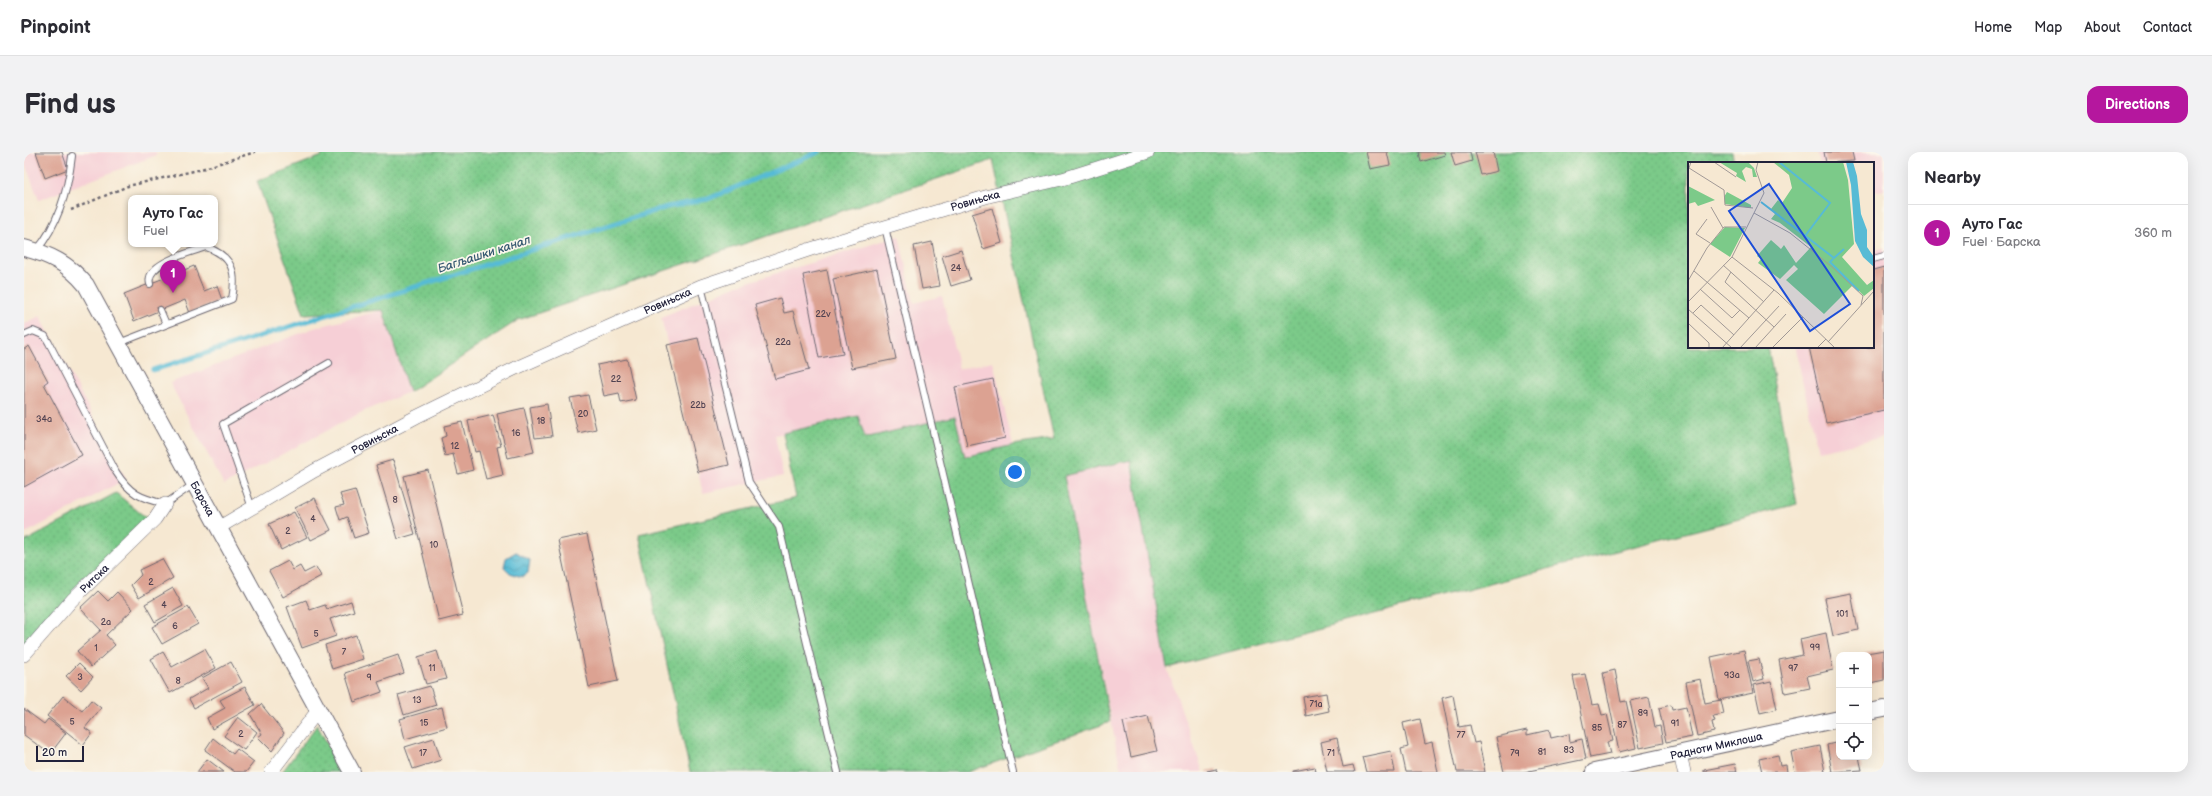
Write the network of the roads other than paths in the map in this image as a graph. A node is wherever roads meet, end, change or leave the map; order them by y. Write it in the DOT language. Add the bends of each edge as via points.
graph roads {
  1 [pos="1148,152"];
  2 [pos="72,156"];
  3 [pos="885,227"];
  4 [pos="30,249"];
  5 [pos="1884,256"];
  6 [pos="1874,259"];
  7 [pos="150,284"];
  8 [pos="701,286"];
  9 [pos="160,310"];
  10 [pos="166,324"];
  11 [pos="24,335"];
  12 [pos="118,344"];
  13 [pos="329,363"];
  14 [pos="194,484"];
  15 [pos="165,504"];
  16 [pos="252,508"];
  17 [pos="218,528"];
  18 [pos="24,655"];
  19 [pos="319,709"];
  20 [pos="1884,709"];
  21 [pos="1872,711"];
  22 [pos="1836,720"];
  23 [pos="1680,753"];
  24 [pos="271,772"];
  25 [pos="352,772"];
  26 [pos="838,772"];
  27 [pos="1013,772"];
  28 [pos="1594,772"];
  29 [pos="1684,772"];
  1 -- 3 [label="street, Ровињска" via="1066,178 989,196"];
  2 -- 4 [label="lane" via="69,184 59,214 47,237"];
  3 -- 8 [label="street, Ровињска"];
  3 -- 27 [label="lane"];
  4 -- 12 [label="street, Барска" via="58,260 80,278 91,293"];
  5 -- 6 [label="lane"];
  7 -- 10 [label="lane" via="153,271 163,262 206,247 214,250 230,264 235,275 232,299"];
  8 -- 16 [label="street, Ровињска" via="516,368 416,417 314,471"];
  8 -- 26 [label="lane" via="749,482 779,527"];
  9 -- 10 [label="lane"];
  10 -- 12 [label="lane"];
  11 -- 15 [label="lane" via="33,330 45,336 50,343 126,488 140,496"];
  12 -- 14 [label="street, Барска"];
  13 -- 16 [label="lane" via="223,424"];
  14 -- 15 [label="lane"];
  14 -- 17 [label="street, Барска"];
  15 -- 18 [label="street, Ритска" via="155,518 72,600"];
  16 -- 17 [label="street, Ровињска"];
  17 -- 19 [label="street, Барска"];
  19 -- 24 [label="street"];
  19 -- 25 [label="street, Барска"];
  20 -- 21 [label="street"];
  22 -- 23 [label="street, Радноти Миклоша"];
  23 -- 28 [label="street, Радноти Миклоша"];
  23 -- 29 [label="street"];
}
